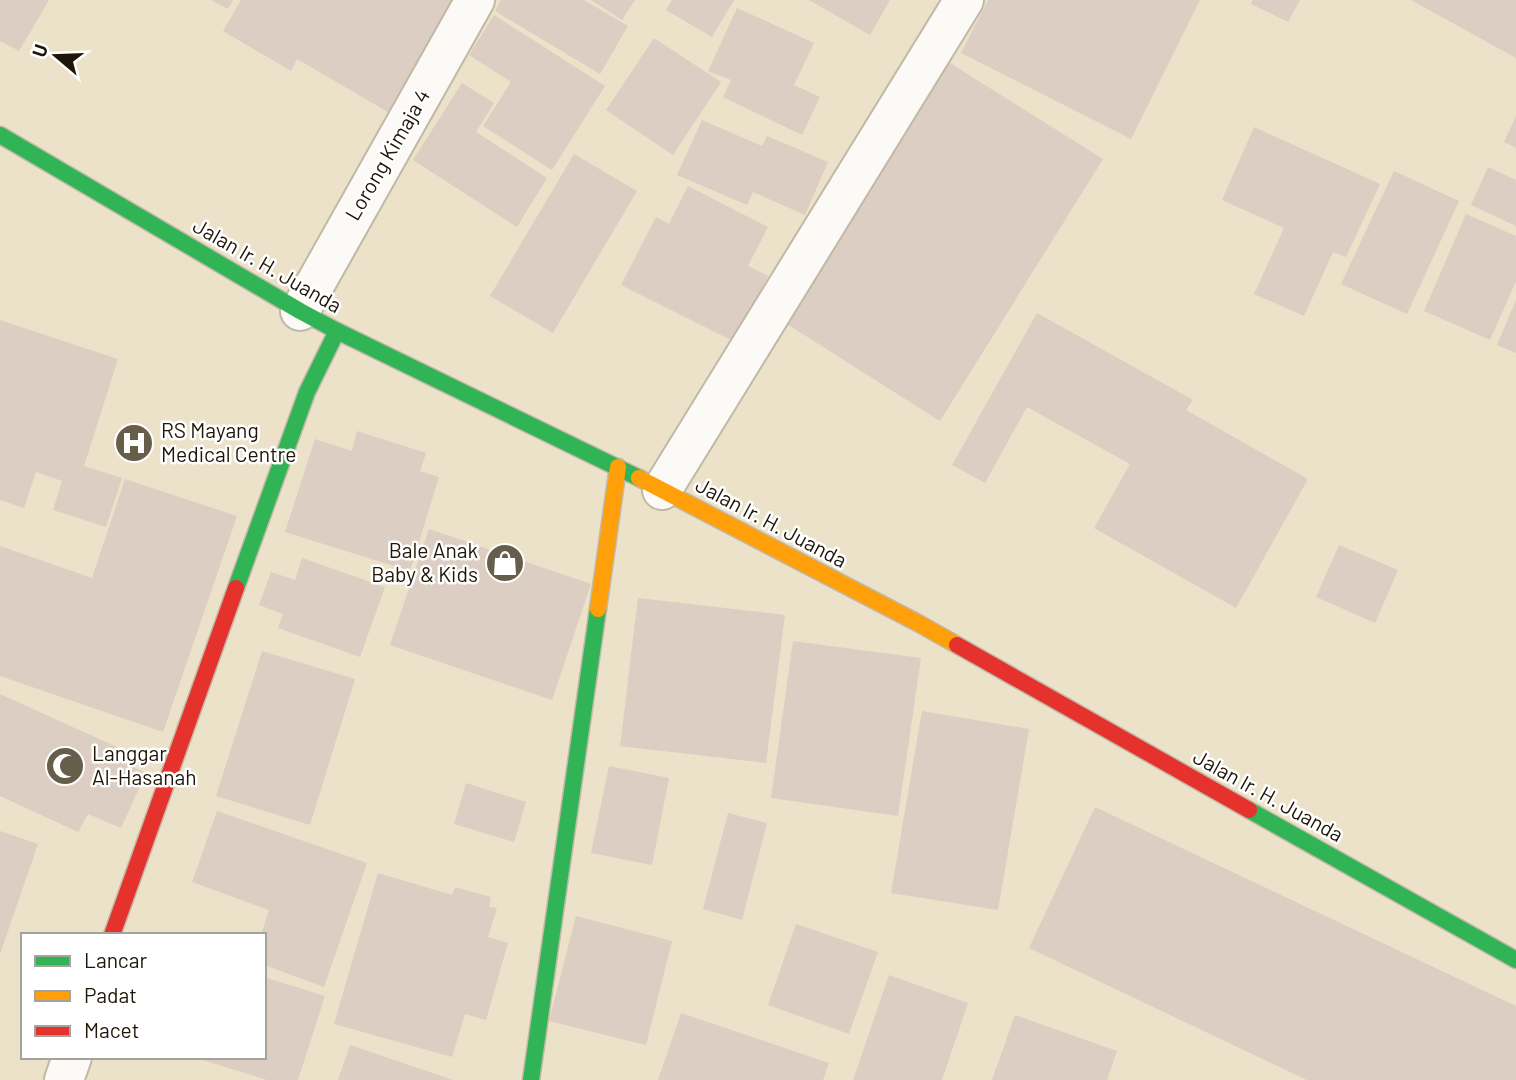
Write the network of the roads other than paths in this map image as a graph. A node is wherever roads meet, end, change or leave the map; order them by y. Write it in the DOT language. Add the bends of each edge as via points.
graph roads {
  1 [pos="475,0"];
  2 [pos="964,0"];
  3 [pos="0,135"];
  4 [pos="300,311"];
  5 [pos="337,331"];
  6 [pos="618,467"];
  7 [pos="662,490"];
  8 [pos="113,933"];
  9 [pos="1516,960"];
  10 [pos="71,1059"];
  11 [pos="64,1080"];
  12 [pos="531,1080"];
  1 -- 4 [label="street, Lorong Kimaja 4"];
  2 -- 7 [label="street"];
  3 -- 4 [label="main road, Jalan Ir. H. Juanda"];
  4 -- 5 [label="main road, Jalan Ir. H. Juanda"];
  5 -- 6 [label="main road, Jalan Ir. H. Juanda"];
  5 -- 8 [label="main road" via="307,392"];
  6 -- 7 [label="main road, Jalan Ir. H. Juanda"];
  6 -- 12 [label="main road"];
  7 -- 9 [label="main road, Jalan Ir. H. Juanda" via="918,623"];
  10 -- 11 [label="street"];
}
